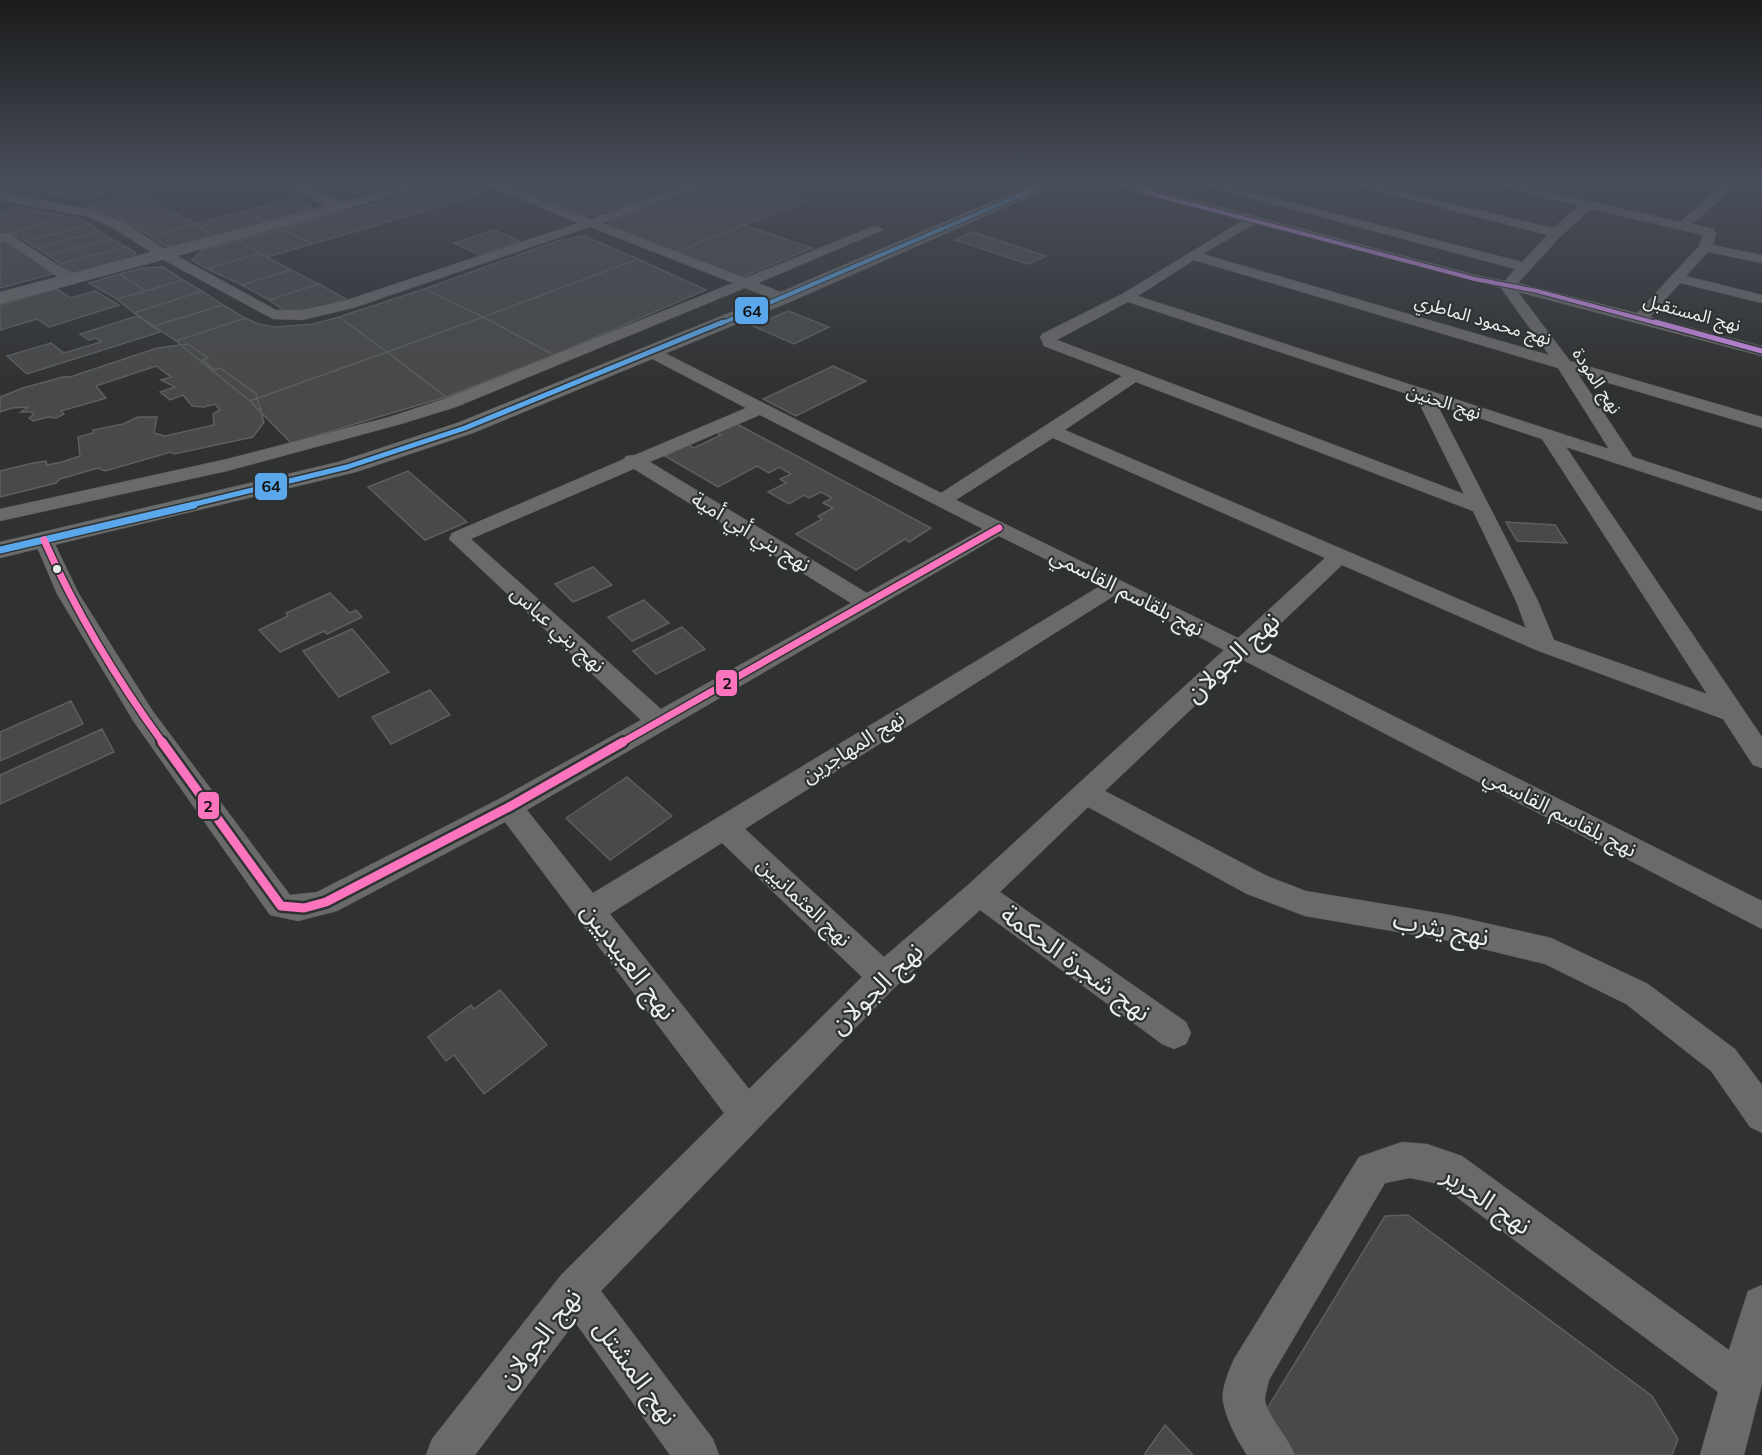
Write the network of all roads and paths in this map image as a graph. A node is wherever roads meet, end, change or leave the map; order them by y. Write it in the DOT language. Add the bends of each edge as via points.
graph roads {
  1 [pos="29,251"];
  2 [pos="159,251"];
  3 [pos="180,251"];
  4 [pos="505,251"];
  5 [pos="659,251"];
  6 [pos="827,251"];
  7 [pos="892,251"];
  8 [pos="1199,251"];
  9 [pos="1366,251"];
  10 [pos="1461,251"];
  11 [pos="1538,251"];
  12 [pos="1701,251"];
  13 [pos="1724,251"];
  14 [pos="165,255"];
  15 [pos="1192,255"];
  16 [pos="1762,259"];
  17 [pos="1523,267"];
  18 [pos="1675,278"];
  19 [pos="70,279"];
  20 [pos="747,284"];
  21 [pos="1510,291"];
  22 [pos="1127,297"];
  23 [pos="0,298"];
  24 [pos="783,298"];
  25 [pos="1762,299"];
  26 [pos="1640,319"];
  27 [pos="1762,351"];
  28 [pos="651,352"];
  29 [pos="1563,363"];
  30 [pos="1135,375"];
  31 [pos="1423,394"];
  32 [pos="760,408"];
  33 [pos="1762,423"];
  34 [pos="1052,431"];
  35 [pos="1550,437"];
  36 [pos="1625,459"];
  37 [pos="633,460"];
  38 [pos="1741,498"];
  39 [pos="942,501"];
  40 [pos="1762,505"];
  41 [pos="1481,507"];
  42 [pos="0,515"];
  43 [pos="1762,523"];
  44 [pos="999,528"];
  45 [pos="44,540"];
  46 [pos="0,550"];
  47 [pos="1339,556"];
  48 [pos="1116,585"];
  49 [pos="869,604"];
  50 [pos="1544,645"];
  51 [pos="1240,649"];
  52 [pos="1732,713"];
  53 [pos="658,721"];
  54 [pos="1762,758"];
  55 [pos="1085,793"];
  56 [pos="509,807"];
  57 [pos="724,827"];
  58 [pos="979,893"];
  59 [pos="591,910"];
  60 [pos="1762,916"];
  61 [pos="884,977"];
  62 [pos="1174,1033"];
  63 [pos="747,1115"];
  64 [pos="1762,1115"];
  65 [pos="575,1289"];
  66 [pos="1762,1305"];
  67 [pos="1740,1383"];
  68 [pos="448,1455"];
  69 [pos="697,1455"];
  70 [pos="1274,1455"];
  71 [pos="1722,1455"];
  1 -- 19 [label="street"];
  2 -- 14 [label="street"];
  3 -- 14 [label="street"];
  4 -- 14 [label="street" via="348,304 292,316 273,314"];
  5 -- 20 [label="street"];
  6 -- 20 [label="street"];
  7 -- 24 [label="main road"];
  8 -- 15 [label="street"];
  9 -- 21 [label="street, نهج المستقبل"];
  10 -- 17 [label="street"];
  11 -- 17 [label="street"];
  12 -- 18 [label="street"];
  13 -- 16 [label="street"];
  14 -- 19 [label="street"];
  15 -- 22 [label="street"];
  15 -- 29 [label="street, نهج محمود الماطري"];
  17 -- 21 [label="street"];
  18 -- 25 [label="street"];
  18 -- 26 [label="street"];
  19 -- 23 [label="street"];
  20 -- 24 [label="street"];
  20 -- 42 [label="street" via="450,403 395,421 165,479"];
  21 -- 26 [label="street, نهج المستقبل"];
  21 -- 29 [label="street, نهج المودة"];
  22 -- 30 [label="street" via="1048,340"];
  22 -- 31 [label="street, نهج الحنين"];
  24 -- 28 [label="main road"];
  26 -- 27 [label="street, نهج المستقبل"];
  28 -- 32 [label="street, نهج بلقاسم القاسمي"];
  28 -- 45 [label="main road" via="465,428 347,467"];
  29 -- 33 [label="street, نهج محمود الماطري"];
  29 -- 36 [label="street, نهج المودة"];
  30 -- 34 [label="street"];
  30 -- 41 [label="street"];
  31 -- 35 [label="street, نهج الحنين"];
  31 -- 41 [label="street"];
  32 -- 37 [label="street"];
  32 -- 39 [label="street, نهج بلقاسم القاسمي"];
  34 -- 39 [label="street"];
  34 -- 47 [label="street"];
  35 -- 36 [label="street, نهج الحنين"];
  35 -- 52 [label="street"];
  36 -- 38 [label="street, نهج الحنين"];
  37 -- 49 [label="street, نهج بني أبي أمية"];
  37 -- 53 [label="street, نهج بني عباس" via="459,539"];
  38 -- 40 [label="street, نهج الحنين"];
  38 -- 43 [label="street"];
  39 -- 44 [label="street, نهج بلقاسم القاسمي"];
  41 -- 50 [label="street"];
  44 -- 48 [label="street, نهج بلقاسم القاسمي"];
  44 -- 49 [label="street"];
  45 -- 46 [label="main road"];
  45 -- 56 [label="street" via="68,594 143,716 281,906 308,909 326,902"];
  47 -- 50 [label="street"];
  47 -- 51 [label="street, نهج الجولان"];
  48 -- 51 [label="street, نهج بلقاسم القاسمي"];
  48 -- 57 [label="street, نهج المهاجرين"];
  49 -- 53 [label="street"];
  50 -- 52 [label="street"];
  51 -- 55 [label="street, نهج الجولان"];
  51 -- 60 [label="street, نهج بلقاسم القاسمي"];
  52 -- 54 [label="street"];
  53 -- 56 [label="street"];
  55 -- 58 [label="street, نهج الجولان"];
  55 -- 64 [label="street, نهج يثرب" via="1257,885 1305,903 1450,928 1551,952 1637,994 1723,1060"];
  56 -- 59 [label="street, نهج العبيديين"];
  57 -- 59 [label="street, نهج المهاجرين"];
  57 -- 61 [label="street, نهج العثمانيين"];
  58 -- 61 [label="street, نهج الجولان"];
  58 -- 62 [label="street, نهج شجرة الحكمة"];
  59 -- 63 [label="street, نهج العبيديين"];
  61 -- 63 [label="street, نهج الجولان"];
  63 -- 65 [label="street, نهج الجولان"];
  65 -- 68 [label="street, نهج الجولان"];
  65 -- 69 [label="street, نهج المشتل"];
  66 -- 67 [label="street"];
  67 -- 70 [label="street, نهج الحرير" via="1449,1169 1419,1159 1393,1160 1372,1170 1249,1374 1244,1400 1255,1429"];
  67 -- 71 [label="street"];
}
